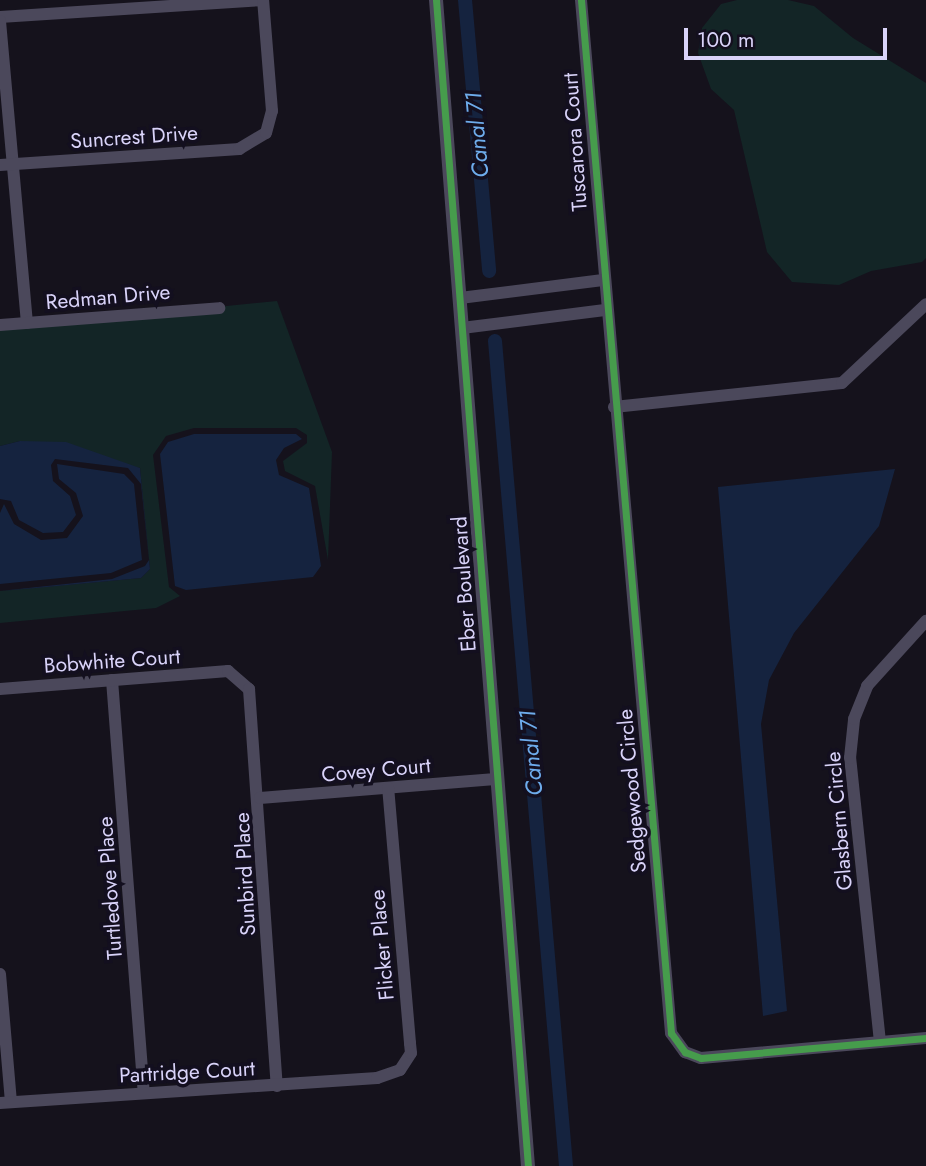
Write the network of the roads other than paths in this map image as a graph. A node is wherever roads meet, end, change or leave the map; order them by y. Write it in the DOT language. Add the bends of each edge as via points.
graph roads {
  1 [pos="262,0"];
  2 [pos="436,0"];
  3 [pos="581,0"];
  4 [pos="0,19"];
  5 [pos="14,164"];
  6 [pos="0,165"];
  7 [pos="603,280"];
  8 [pos="460,298"];
  9 [pos="926,304"];
  10 [pos="219,308"];
  11 [pos="605,310"];
  12 [pos="27,323"];
  13 [pos="0,325"];
  14 [pos="462,328"];
  15 [pos="614,407"];
  16 [pos="926,621"];
  17 [pos="228,671"];
  18 [pos="112,680"];
  19 [pos="0,689"];
  20 [pos="495,779"];
  21 [pos="388,789"];
  22 [pos="260,798"];
  23 [pos="0,974"];
  24 [pos="926,1038"];
  25 [pos="880,1042"];
  26 [pos="377,1078"];
  27 [pos="277,1086"];
  28 [pos="145,1093"];
  29 [pos="6,1102"];
  30 [pos="528,1166"];
  1 -- 4 [label="street"];
  1 -- 5 [label="street, Suncrest Drive" via="272,111 266,133 239,149"];
  2 -- 8 [label="street, Eber Boulevard"];
  3 -- 7 [label="street, Tuscarora Court"];
  4 -- 5 [label="street"];
  5 -- 6 [label="street, Suncrest Drive"];
  5 -- 12 [label="street"];
  7 -- 8 [label="street"];
  7 -- 11 [label="street, Sedgewood Circle"];
  8 -- 14 [label="street, Eber Boulevard"];
  9 -- 15 [label="street" via="842,383"];
  10 -- 12 [label="street, Redman Drive"];
  11 -- 14 [label="street"];
  11 -- 15 [label="street, Sedgewood Circle"];
  12 -- 13 [label="street, Redman Drive"];
  14 -- 20 [label="street, Eber Boulevard"];
  15 -- 25 [label="street, Sedgewood Circle" via="671,1033 685,1052 701,1058"];
  16 -- 25 [label="street, Glasbern Circle" via="867,686 854,719 850,758"];
  17 -- 18 [label="street, Bobwhite Court"];
  17 -- 22 [label="street, Sunbird Place" via="249,689"];
  18 -- 19 [label="street, Bobwhite Court"];
  18 -- 28 [label="street, Turtledove Place"];
  20 -- 21 [label="street, Covey Court"];
  20 -- 30 [label="street, Eber Boulevard"];
  21 -- 22 [label="street, Covey Court"];
  21 -- 26 [label="street, Flicker Place" via="411,1054 400,1070"];
  22 -- 27 [label="street, Sunbird Place"];
  23 -- 29 [label="street"];
  24 -- 25 [label="street, Sedgewood Circle"];
  26 -- 27 [label="street, Partridge Court"];
  27 -- 28 [label="street, Partridge Court"];
  28 -- 29 [label="street, Partridge Court"];
}
